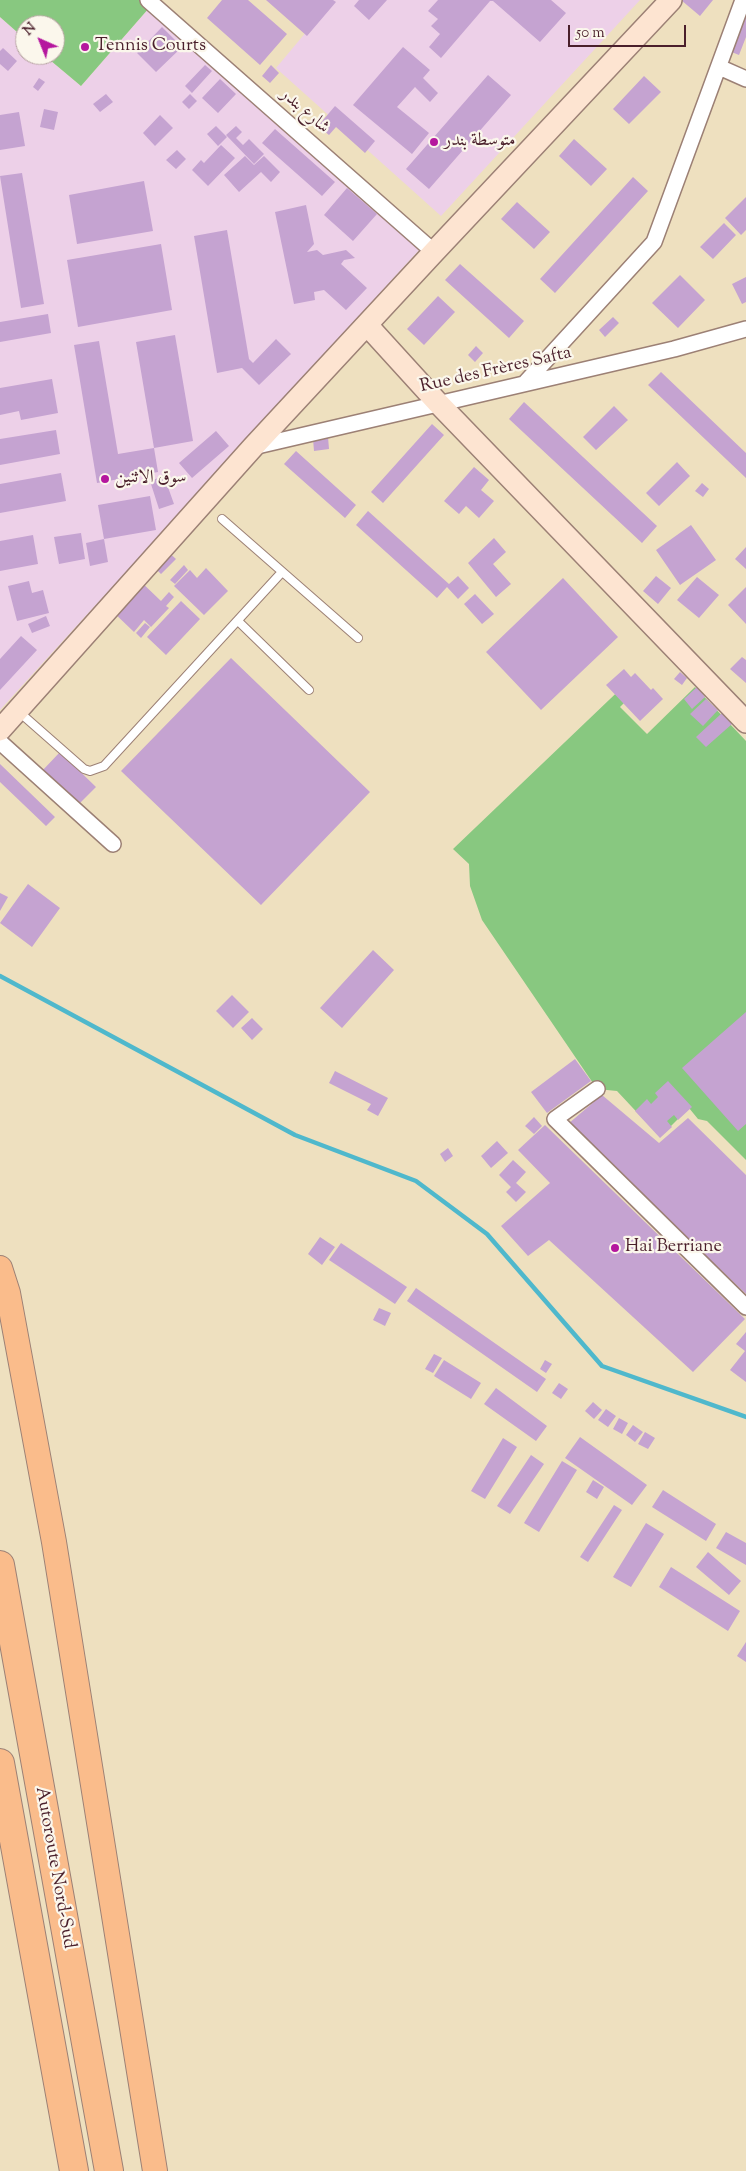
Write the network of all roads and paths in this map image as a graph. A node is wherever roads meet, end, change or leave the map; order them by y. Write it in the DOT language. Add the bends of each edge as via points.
graph roads {
  1 [pos="148,0"];
  2 [pos="671,0"];
  3 [pos="743,0"];
  4 [pos="164,5"];
  5 [pos="719,67"];
  6 [pos="746,79"];
  7 [pos="434,252"];
  8 [pos="367,325"];
  9 [pos="746,329"];
  10 [pos="524,383"];
  11 [pos="438,403"];
  12 [pos="254,447"];
  13 [pos="222,519"];
  14 [pos="282,572"];
  15 [pos="238,621"];
  16 [pos="358,638"];
  17 [pos="309,690"];
  18 [pos="17,711"];
  19 [pos="746,722"];
  20 [pos="0,730"];
  21 [pos="0,742"];
  22 [pos="113,844"];
  23 [pos="597,1088"];
  24 [pos="0,1268"];
  25 [pos="746,1307"];
  26 [pos="0,1565"];
  27 [pos="0,1762"];
  28 [pos="74,2171"];
  29 [pos="109,2171"];
  30 [pos="155,2171"];
  1 -- 4 [label="street, شارع بندر"];
  2 -- 7 [label="main road"];
  3 -- 5 [label="street"];
  4 -- 7 [label="street, شارع بندر"];
  5 -- 6 [label="street"];
  5 -- 10 [label="street" via="654,242"];
  7 -- 8 [label="main road"];
  8 -- 11 [label="main road"];
  8 -- 12 [label="main road"];
  9 -- 10 [label="street, Rue des Frères Safta"];
  10 -- 11 [label="street, Rue des Frères Safta"];
  11 -- 12 [label="street, Rue des Frères Safta"];
  11 -- 19 [label="main road"];
  12 -- 18 [label="main road"];
  13 -- 14 [label="lane"];
  14 -- 15 [label="lane"];
  14 -- 16 [label="lane"];
  15 -- 17 [label="lane"];
  15 -- 18 [label="lane" via="104,766 96,770 84,769"];
  18 -- 20 [label="main road"];
  21 -- 22 [label="street"];
  23 -- 25 [label="street" via="555,1119"];
  24 -- 30 [label="main road" via="8,1293 54,1542"];
  26 -- 29 [label="highway, Autoroute Nord-Sud"];
  27 -- 28 [label="highway, Autoroute Nord-Sud"];
}
